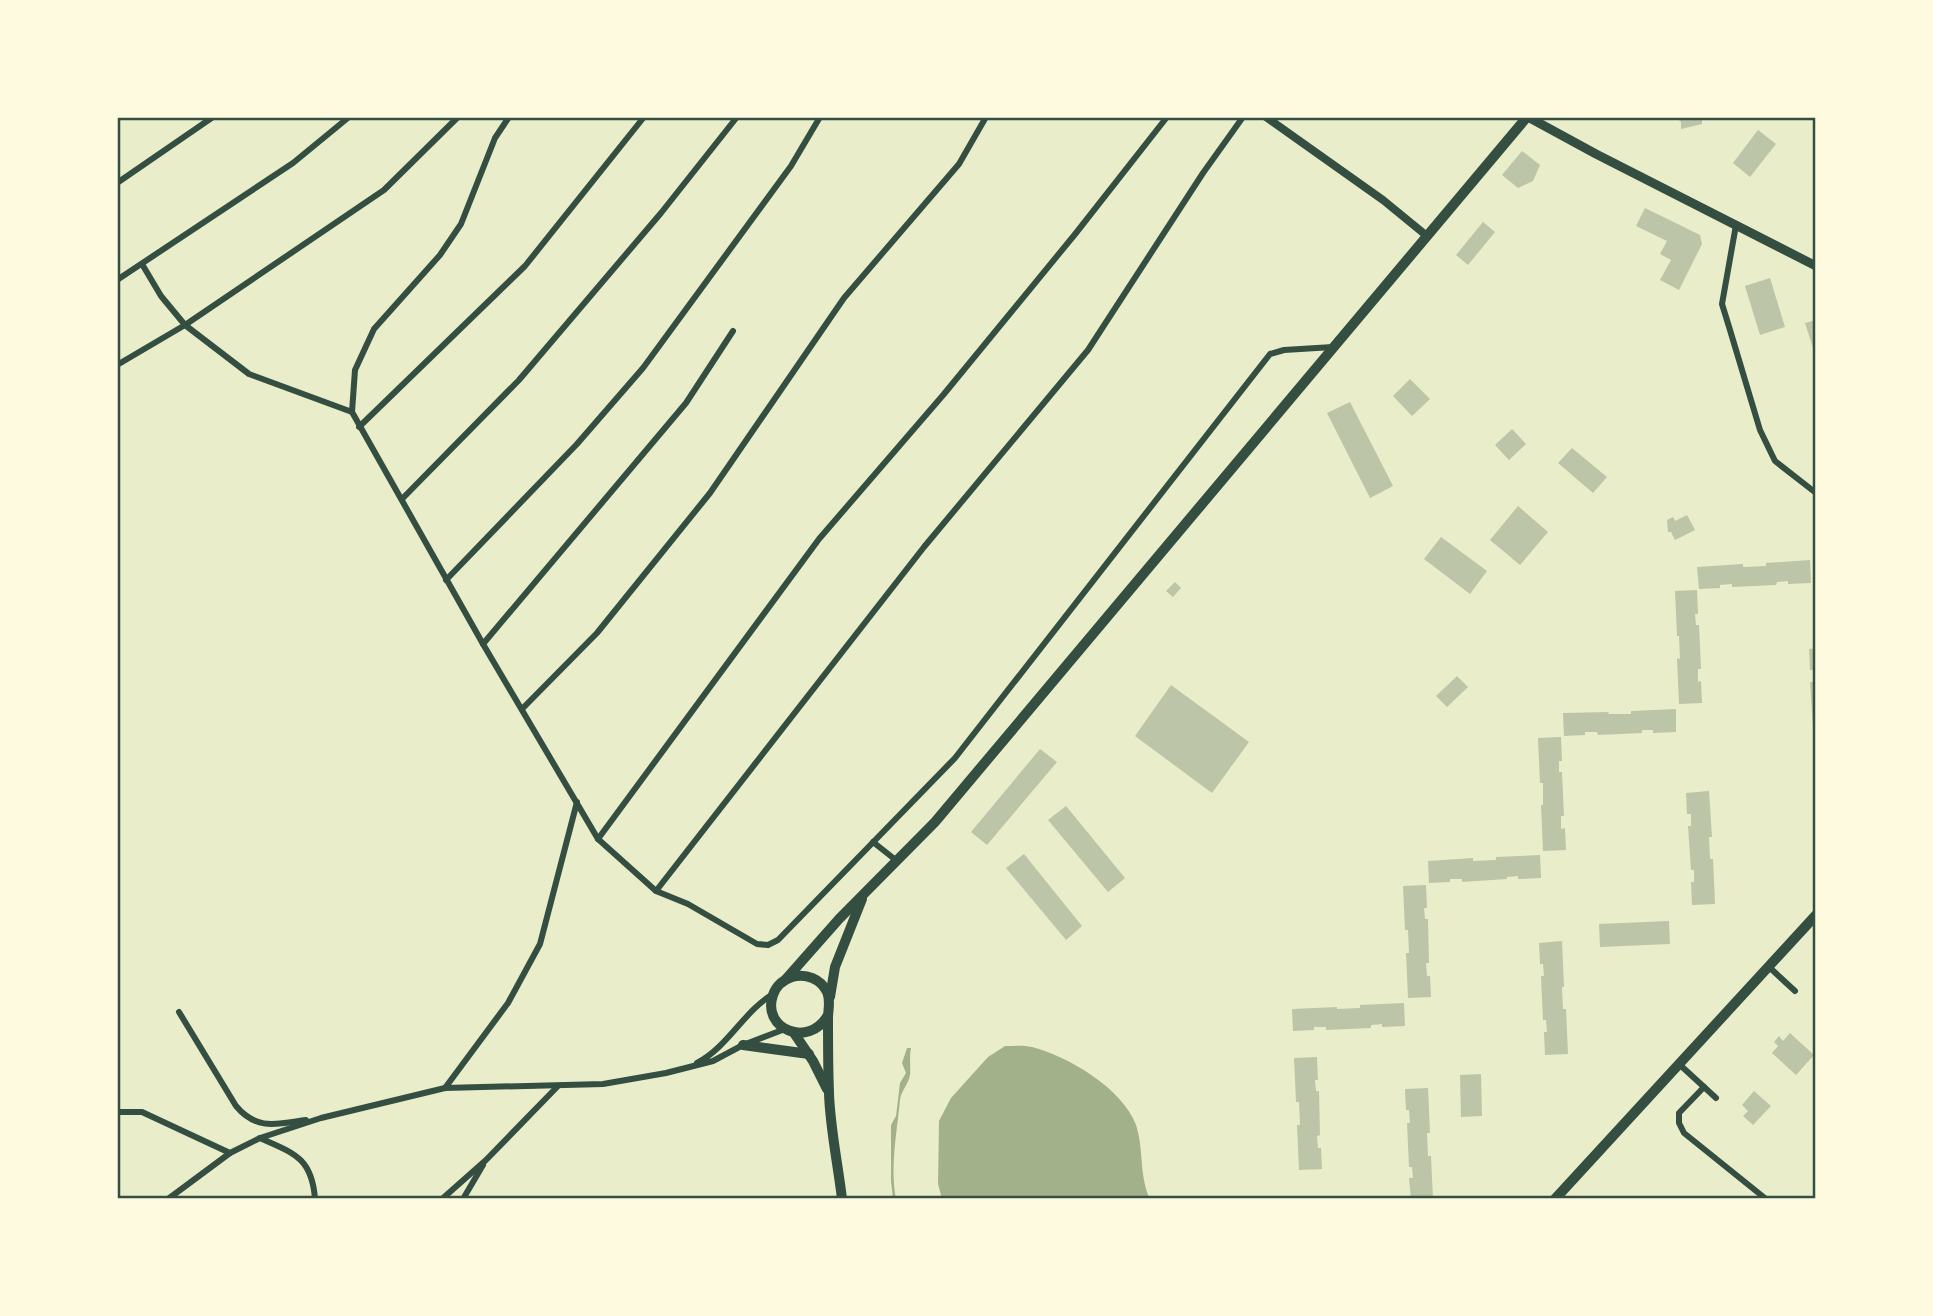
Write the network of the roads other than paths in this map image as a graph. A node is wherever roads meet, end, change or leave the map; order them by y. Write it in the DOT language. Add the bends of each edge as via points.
graph roads {
  1 [pos="213,117"];
  2 [pos="349,117"];
  3 [pos="458,117"];
  4 [pos="509,117"];
  5 [pos="644,117"];
  6 [pos="737,117"];
  7 [pos="820,117"];
  8 [pos="986,117"];
  9 [pos="1167,117"];
  10 [pos="1243,117"];
  11 [pos="1266,117"];
  12 [pos="1528,117"];
  13 [pos="117,183"];
  14 [pos="1736,225"];
  15 [pos="1427,236"];
  16 [pos="142,264"];
  17 [pos="1816,266"];
  18 [pos="117,281"];
  19 [pos="185,325"];
  20 [pos="733,331"];
  21 [pos="1336,347"];
  22 [pos="117,365"];
  23 [pos="352,411"];
  24 [pos="359,427"];
  25 [pos="1816,493"];
  26 [pos="402,499"];
  27 [pos="446,580"];
  28 [pos="483,644"];
  29 [pos="522,709"];
  30 [pos="577,802"];
  31 [pos="598,839"];
  32 [pos="873,842"];
  33 [pos="897,861"];
  34 [pos="656,891"];
  35 [pos="864,895"];
  36 [pos="1816,915"];
  37 [pos="1769,967"];
  38 [pos="786,979"];
  39 [pos="1795,991"];
  40 [pos="773,994"];
  41 [pos="830,1000"];
  42 [pos="179,1012"];
  43 [pos="828,1015"];
  44 [pos="789,1031"];
  45 [pos="743,1045"];
  46 [pos="809,1054"];
  47 [pos="1679,1064"];
  48 [pos="686,1068"];
  49 [pos="557,1087"];
  50 [pos="1704,1087"];
  51 [pos="445,1088"];
  52 [pos="829,1093"];
  53 [pos="1716,1098"];
  54 [pos="117,1112"];
  55 [pos="321,1118"];
  56 [pos="260,1138"];
  57 [pos="230,1153"];
  58 [pos="485,1160"];
  59 [pos="1559,1197"];
  60 [pos="169,1199"];
  61 [pos="315,1199"];
  62 [pos="442,1199"];
  63 [pos="463,1199"];
  64 [pos="842,1199"];
  65 [pos="1766,1199"];
  1 -- 13 [label="street"];
  2 -- 16 [label="street" via="293,163"];
  3 -- 19 [label="street" via="384,190"];
  4 -- 23 [label="street" via="495,138 461,224 440,255 374,329 355,370"];
  5 -- 24 [label="street" via="525,266"];
  6 -- 26 [label="street" via="519,380"];
  7 -- 27 [label="street" via="791,166 643,368"];
  8 -- 29 [label="street" via="959,164 844,298 710,493 597,633"];
  9 -- 31 [label="street" via="944,394 819,539"];
  10 -- 34 [label="street" via="1088,350 924,547"];
  11 -- 15 [label="street"];
  12 -- 14 [label="main road"];
  12 -- 15 [label="main road"];
  14 -- 17 [label="main road"];
  14 -- 25 [label="street" via="1723,304 1730,330 1760,430 1775,461"];
  15 -- 21 [label="main road"];
  16 -- 18 [label="street"];
  16 -- 19 [label="street"];
  19 -- 22 [label="street"];
  19 -- 23 [label="street" via="249,374"];
  20 -- 28 [label="street" via="686,403"];
  21 -- 32 [label="street" via="1270,354 955,758"];
  21 -- 33 [label="main road" via="935,822"];
  23 -- 24 [label="street"];
  24 -- 26 [label="street"];
  26 -- 27 [label="street"];
  27 -- 28 [label="street"];
  28 -- 29 [label="street"];
  29 -- 30 [label="street"];
  30 -- 31 [label="street"];
  30 -- 51 [label="street" via="540,944 508,1003"];
  31 -- 34 [label="street"];
  32 -- 33 [label="street"];
  32 -- 34 [label="street" via="768,945 757,944"];
  33 -- 35 [label="main road"];
  35 -- 38 [label="main road"];
  35 -- 41 [label="main road" via="835,967"];
  36 -- 37 [label="highway"];
  37 -- 39 [label="street"];
  37 -- 47 [label="highway"];
  38 -- 40 [label="main road"];
  38 -- 41 [label="main road" via="813,978"];
  40 -- 44 [label="main road" via="773,1013"];
  40 -- 48 [label="street" via="712,1052"];
  41 -- 43 [label="main road"];
  42 -- 55 [label="street" via="244,1116 272,1124"];
  43 -- 44 [label="main road" via="818,1028 802,1034"];
  43 -- 52 [label="main road"];
  44 -- 45 [label="street"];
  44 -- 46 [label="main road"];
  45 -- 46 [label="main road"];
  45 -- 48 [label="street" via="713,1061"];
  46 -- 52 [label="main road"];
  47 -- 50 [label="street"];
  47 -- 59 [label="highway"];
  48 -- 49 [label="street" via="603,1084"];
  49 -- 51 [label="street"];
  49 -- 58 [label="street"];
  50 -- 53 [label="street"];
  50 -- 65 [label="street" via="1679,1112 1679,1123"];
  51 -- 55 [label="street"];
  52 -- 64 [label="main road"];
  54 -- 57 [label="street" via="142,1112"];
  55 -- 56 [label="street"];
  56 -- 57 [label="street"];
  56 -- 61 [label="street" via="303,1162 314,1178"];
  57 -- 60 [label="street"];
  58 -- 62 [label="street"];
  58 -- 63 [label="street"];
}
